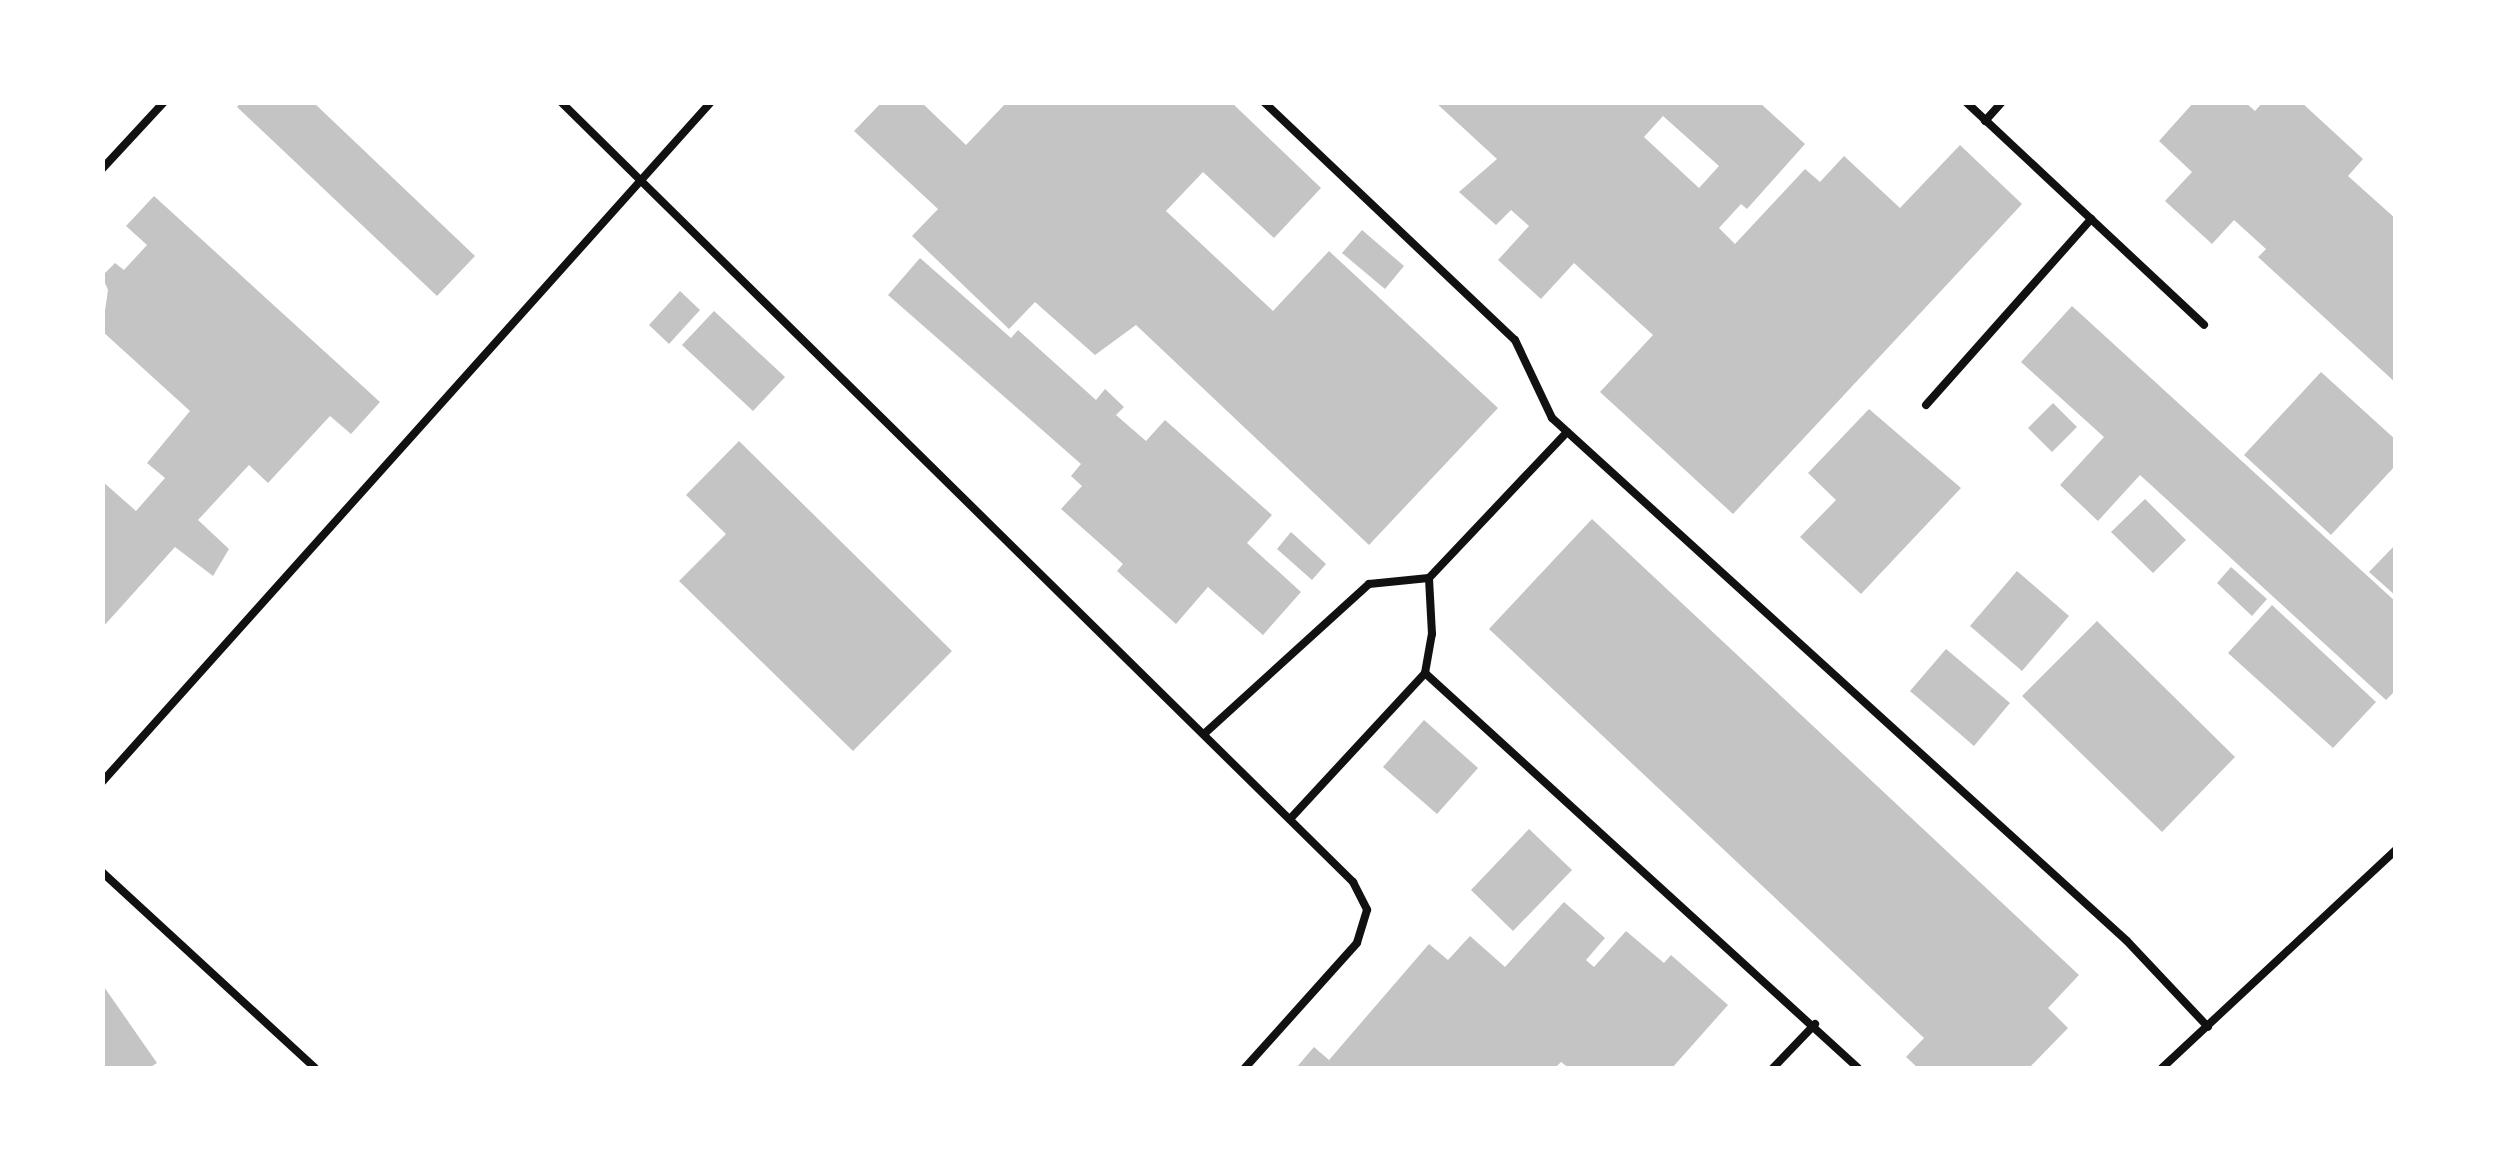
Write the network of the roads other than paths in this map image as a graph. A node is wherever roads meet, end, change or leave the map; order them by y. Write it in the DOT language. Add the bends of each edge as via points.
graph roads {
  1 [pos="164,102"];
  2 [pos="561,102"];
  3 [pos="710,102"];
  4 [pos="1264,102"];
  5 [pos="1966,102"];
  6 [pos="2002,102"];
  7 [pos="1986,121"];
  8 [pos="102,169"];
  9 [pos="641,179"];
  10 [pos="2091,219"];
  11 [pos="2204,325"];
  12 [pos="1926,405"];
  13 [pos="1567,432"];
  14 [pos="1429,578"];
  15 [pos="1425,673"];
  16 [pos="1204,734"];
  17 [pos="102,782"];
  18 [pos="1290,819"];
  19 [pos="2396,850"];
  20 [pos="102,872"];
  21 [pos="1815,1024"];
  22 [pos="2208,1027"];
  23 [pos="314,1068"];
  24 [pos="1245,1068"];
  25 [pos="1773,1068"];
  26 [pos="1858,1068"];
  27 [pos="2162,1068"];
  1 -- 8 [label="lane"];
  2 -- 9 [label="lane"];
  3 -- 9 [label="lane"];
  4 -- 13 [label="lane" via="1515,340 1552,418"];
  5 -- 7 [label="lane"];
  6 -- 7 [label="lane"];
  7 -- 10 [label="lane"];
  9 -- 16 [label="lane"];
  9 -- 17 [label="lane"];
  10 -- 11 [label="lane"];
  10 -- 12 [label="lane"];
  13 -- 14 [label="lane"];
  13 -- 22 [label="lane" via="2127,941"];
  14 -- 15 [label="lane" via="1432,634"];
  14 -- 16 [label="lane" via="1369,584"];
  15 -- 18 [label="lane"];
  15 -- 21 [label="lane"];
  16 -- 18 [label="lane"];
  18 -- 24 [label="lane" via="1354,882 1367,910 1343,963"];
  19 -- 22 [label="lane"];
  20 -- 23 [label="lane"];
  21 -- 25 [label="lane"];
  21 -- 26 [label="lane"];
  22 -- 27 [label="lane"];
}
